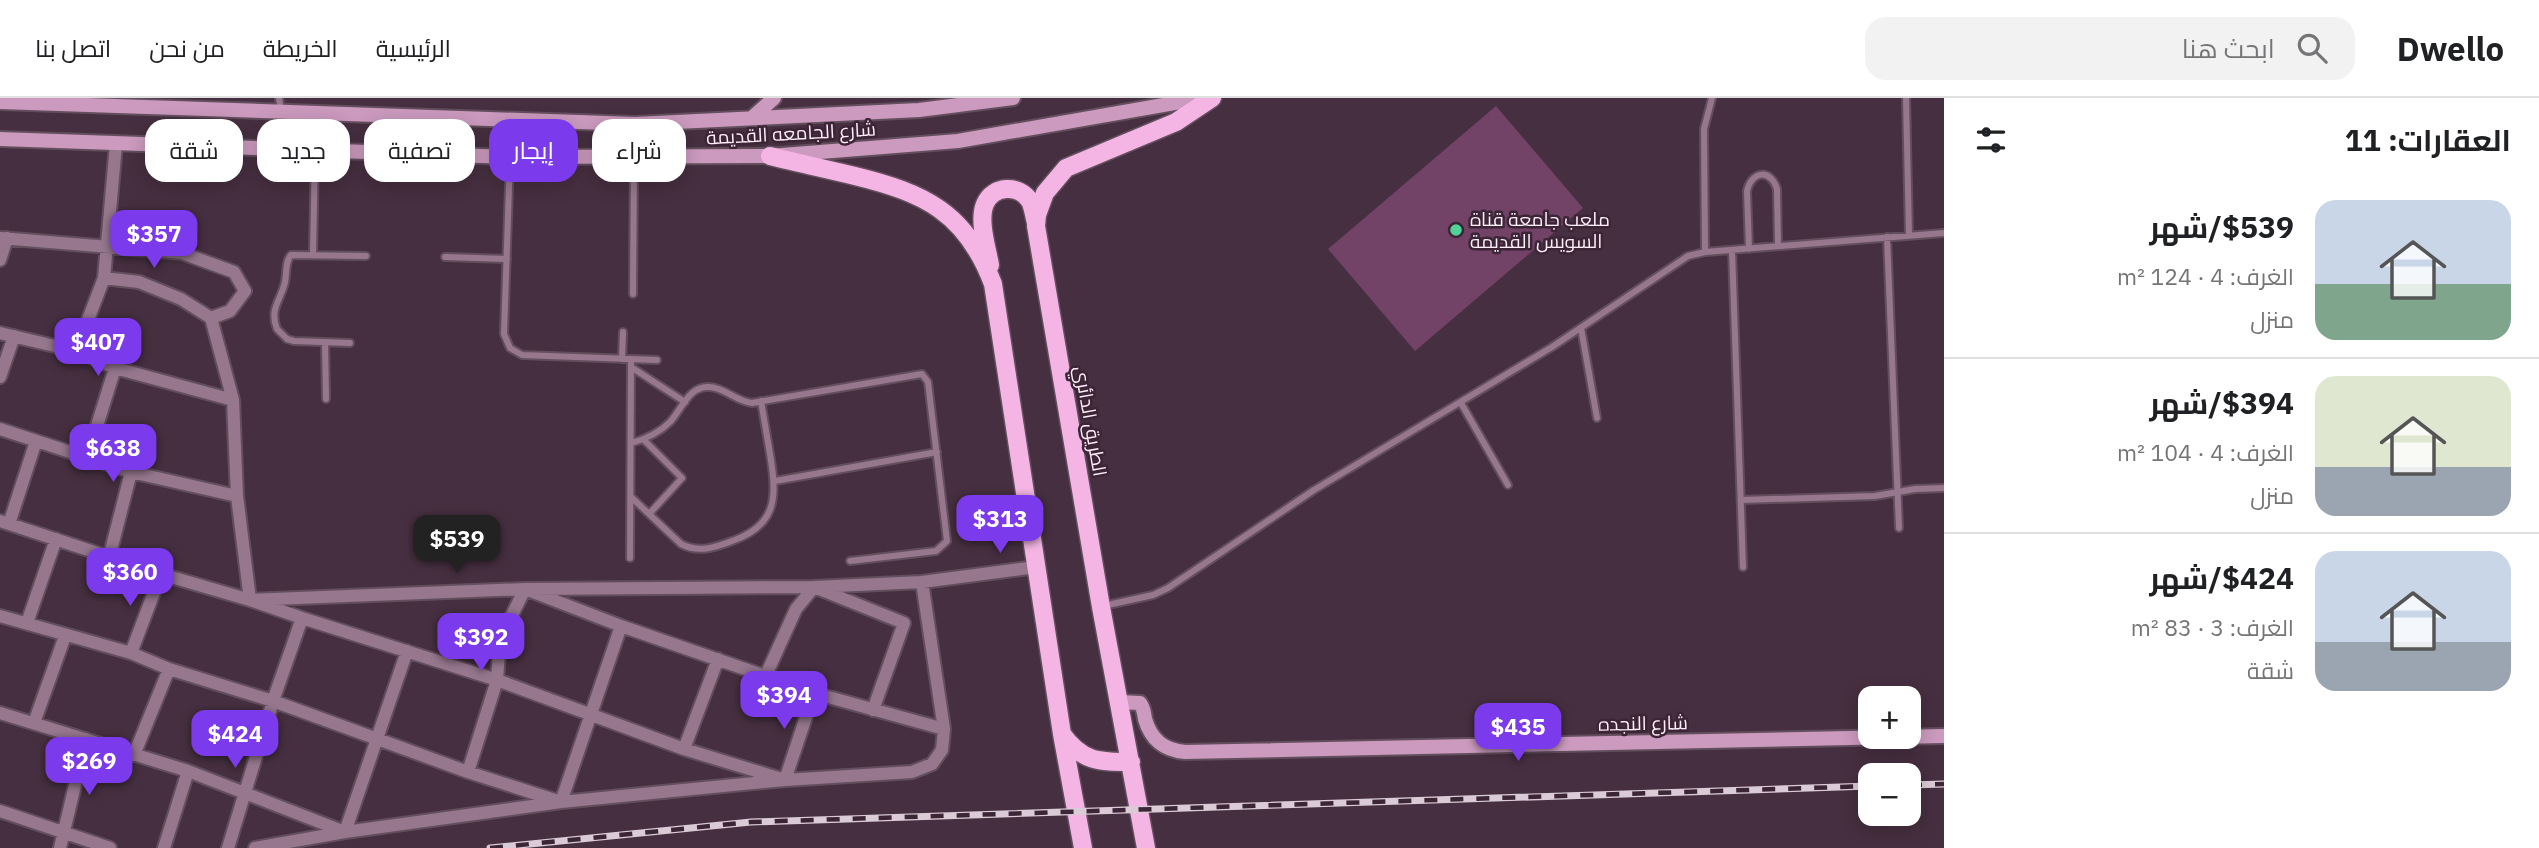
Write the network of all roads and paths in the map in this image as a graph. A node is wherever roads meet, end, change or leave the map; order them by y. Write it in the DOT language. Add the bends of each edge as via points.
graph roads {
  1 [pos="774,98"];
  2 [pos="908,98"];
  3 [pos="1013,98"];
  4 [pos="1203,98"];
  5 [pos="1212,98"];
  6 [pos="1712,98"];
  7 [pos="1906,98"];
  8 [pos="0,102"];
  9 [pos="280,105"];
  10 [pos="919,110"];
  11 [pos="316,114"];
  12 [pos="752,118"];
  13 [pos="316,119"];
  14 [pos="0,139"];
  15 [pos="116,144"];
  16 [pos="257,149"];
  17 [pos="350,152"];
  18 [pos="770,156"];
  19 [pos="489,157"];
  20 [pos="686,157"];
  21 [pos="314,182"];
  22 [pos="509,182"];
  23 [pos="634,182"];
  24 [pos="1037,226"];
  25 [pos="1944,233"];
  26 [pos="1909,235"];
  27 [pos="1887,237"];
  28 [pos="4,238"];
  29 [pos="107,246"];
  30 [pos="1778,247"];
  31 [pos="1749,249"];
  32 [pos="1732,250"];
  33 [pos="1705,252"];
  34 [pos="313,255"];
  35 [pos="366,256"];
  36 [pos="445,257"];
  37 [pos="507,259"];
  38 [pos="0,260"];
  39 [pos="104,278"];
  40 [pos="993,284"];
  41 [pos="633,294"];
  42 [pos="211,318"];
  43 [pos="1581,328"];
  44 [pos="623,332"];
  45 [pos="0,333"];
  46 [pos="14,336"];
  47 [pos="326,342"];
  48 [pos="350,343"];
  49 [pos="76,351"];
  50 [pos="622,359"];
  51 [pos="657,360"];
  52 [pos="631,363"];
  53 [pos="115,368"];
  54 [pos="0,377"];
  55 [pos="326,399"];
  56 [pos="233,400"];
  57 [pos="761,401"];
  58 [pos="685,402"];
  59 [pos="1461,403"];
  60 [pos="1597,418"];
  61 [pos="0,429"];
  62 [pos="644,440"];
  63 [pos="36,441"];
  64 [pos="631,443"];
  65 [pos="937,452"];
  66 [pos="87,458"];
  67 [pos="131,472"];
  68 [pos="775,481"];
  69 [pos="1508,485"];
  70 [pos="1944,488"];
  71 [pos="1897,492"];
  72 [pos="237,496"];
  73 [pos="631,497"];
  74 [pos="1741,500"];
  75 [pos="650,513"];
  76 [pos="5,522"];
  77 [pos="1899,528"];
  78 [pos="55,539"];
  79 [pos="109,558"];
  80 [pos="630,558"];
  81 [pos="850,561"];
  82 [pos="1036,567"];
  83 [pos="1743,567"];
  84 [pos="161,574"];
  85 [pos="922,582"];
  86 [pos="814,587"];
  87 [pos="525,589"];
  88 [pos="250,600"];
  89 [pos="1101,607"];
  90 [pos="0,616"];
  91 [pos="302,618"];
  92 [pos="928,620"];
  93 [pos="904,623"];
  94 [pos="26,624"];
  95 [pos="621,626"];
  96 [pos="65,636"];
  97 [pos="407,650"];
  98 [pos="131,653"];
  99 [pos="718,659"];
  100 [pos="169,668"];
  101 [pos="766,675"];
  102 [pos="497,680"];
  103 [pos="814,694"];
  104 [pos="273,701"];
  105 [pos="1119,702"];
  106 [pos="873,710"];
  107 [pos="0,713"];
  108 [pos="591,716"];
  109 [pos="34,723"];
  110 [pos="944,729"];
  111 [pos="1062,734"];
  112 [pos="1944,736"];
  113 [pos="376,738"];
  114 [pos="86,739"];
  115 [pos="684,749"];
  116 [pos="134,755"];
  117 [pos="1131,762"];
  118 [pos="188,771"];
  119 [pos="468,772"];
  120 [pos="785,780"];
  121 [pos="246,793"];
  122 [pos="561,802"];
  123 [pos="0,811"];
  124 [pos="63,832"];
  125 [pos="345,832"];
  126 [pos="60,848"];
  127 [pos="110,848"];
  128 [pos="164,848"];
  129 [pos="228,848"];
  130 [pos="255,848"];
  131 [pos="1083,848"];
  132 [pos="1146,848"];
  1 -- 12 [label="main road"];
  2 -- 10 [label="main road"];
  3 -- 10 [label="main road, شارع الجامعه القديمة"];
  4 -- 18 [label="main road, شارع الجامعه القديمة" via="958,141"];
  5 -- 24 [label="main road, الطريق الدائري" via="1176,122 1066,168 1045,193"];
  6 -- 33 [label="lane" via="1704,129"];
  7 -- 26 [label="lane"];
  8 -- 9 [label="main road, شارع الجامعه القديمة"];
  9 -- 11 [label="main road, شارع الجامعه القديمة"];
  10 -- 12 [label="main road, شارع الجامعه القديمة"];
  11 -- 12 [label="main road, شارع الجامعه القديمة" via="635,124"];
  11 -- 13 [label="main road"];
  14 -- 15 [label="main road, شارع الجامعه القديمة"];
  15 -- 16 [label="main road, شارع الجامعه القديمة"];
  15 -- 29 [label="street"];
  17 -- 19 [label="main road, شارع الجامعه القديمة"];
  18 -- 20 [label="main road, شارع الجامعه القديمة"];
  18 -- 40 [label="main road" via="897,187 925,199 972,241"];
  21 -- 34 [label="lane"];
  22 -- 37 [label="lane"];
  23 -- 41 [label="lane"];
  24 -- 40 [label="main road" via="1031,203 1023,194 1012,189 990,195 982,218"];
  24 -- 89 [label="main road, الطريق الدائري"];
  25 -- 26 [label="lane"];
  26 -- 27 [label="lane"];
  27 -- 30 [label="lane"];
  27 -- 71 [label="lane"];
  28 -- 29 [label="street"];
  28 -- 38 [label="street"];
  29 -- 39 [label="street"];
  29 -- 42 [label="street" via="182,253 234,272 244,291 230,311"];
  30 -- 31 [label="lane"];
  30 -- 31 [label="lane" via="1777,189 1774,180 1757,175 1749,181 1747,191"];
  31 -- 32 [label="lane"];
  32 -- 33 [label="lane"];
  32 -- 74 [label="lane"];
  33 -- 43 [label="lane" via="1679,260"];
  34 -- 35 [label="lane"];
  34 -- 47 [label="lane" via="294,254 288,259 274,323 287,339"];
  36 -- 37 [label="lane"];
  37 -- 50 [label="lane" via="504,334 515,353"];
  39 -- 42 [label="street" via="139,282 181,299"];
  39 -- 49 [label="street"];
  40 -- 82 [label="main road"];
  42 -- 56 [label="street"];
  43 -- 59 [label="lane"];
  43 -- 60 [label="lane"];
  44 -- 50 [label="lane"];
  45 -- 46 [label="street"];
  46 -- 49 [label="street"];
  46 -- 54 [label="street"];
  47 -- 48 [label="lane"];
  47 -- 55 [label="lane"];
  49 -- 53 [label="street"];
  50 -- 52 [label="lane"];
  51 -- 52 [label="lane"];
  52 -- 58 [label="lane"];
  52 -- 64 [label="lane"];
  53 -- 56 [label="street"];
  53 -- 66 [label="street"];
  56 -- 72 [label="street"];
  57 -- 58 [label="lane" via="746,402 711,387 696,390"];
  57 -- 65 [label="lane" via="922,374 928,382"];
  57 -- 68 [label="lane"];
  58 -- 62 [label="lane" via="669,423"];
  59 -- 69 [label="lane"];
  59 -- 89 [label="lane" via="1314,490 1168,588"];
  61 -- 63 [label="street"];
  62 -- 64 [label="lane"];
  62 -- 75 [label="lane" via="682,478"];
  63 -- 66 [label="street"];
  63 -- 76 [label="street"];
  64 -- 73 [label="lane"];
  65 -- 68 [label="lane"];
  65 -- 81 [label="lane" via="948,536 944,545 936,551"];
  66 -- 67 [label="street"];
  67 -- 72 [label="street"];
  67 -- 79 [label="street"];
  68 -- 75 [label="lane" via="775,498 762,524 737,540 710,548 690,549 681,544"];
  70 -- 71 [label="lane"];
  71 -- 74 [label="lane"];
  71 -- 77 [label="lane"];
  72 -- 88 [label="street"];
  73 -- 75 [label="lane"];
  73 -- 80 [label="lane"];
  74 -- 83 [label="lane"];
  76 -- 78 [label="street"];
  78 -- 79 [label="street"];
  78 -- 94 [label="street"];
  79 -- 84 [label="street"];
  82 -- 85 [label="street"];
  82 -- 111 [label="main road"];
  84 -- 88 [label="street"];
  84 -- 98 [label="street"];
  85 -- 86 [label="street"];
  85 -- 92 [label="street"];
  86 -- 87 [label="street"];
  86 -- 93 [label="street"];
  86 -- 101 [label="street" via="796,609"];
  87 -- 88 [label="street"];
  87 -- 95 [label="street"];
  87 -- 102 [label="street" via="499,651"];
  88 -- 91 [label="street"];
  89 -- 105 [label="main road, الطريق الدائري"];
  90 -- 94 [label="street"];
  91 -- 97 [label="street"];
  91 -- 104 [label="street"];
  92 -- 93 [label="street"];
  92 -- 110 [label="street"];
  93 -- 106 [label="street"];
  94 -- 96 [label="street"];
  95 -- 99 [label="street"];
  95 -- 108 [label="street"];
  96 -- 98 [label="street"];
  96 -- 109 [label="street"];
  97 -- 102 [label="street"];
  97 -- 113 [label="street"];
  98 -- 100 [label="street"];
  99 -- 101 [label="street"];
  99 -- 115 [label="street"];
  100 -- 104 [label="street"];
  100 -- 116 [label="street"];
  101 -- 103 [label="street"];
  102 -- 108 [label="street"];
  102 -- 119 [label="street"];
  103 -- 106 [label="street"];
  103 -- 120 [label="street"];
  104 -- 113 [label="street"];
  104 -- 121 [label="street"];
  105 -- 112 [label="main road, شارع النجده" via="1140,704 1158,743 1185,752"];
  105 -- 117 [label="main road, الطريق الدائري"];
  106 -- 110 [label="street"];
  107 -- 109 [label="street"];
  108 -- 115 [label="street"];
  108 -- 122 [label="street"];
  109 -- 114 [label="street"];
  110 -- 120 [label="street" via="942,750 932,764 912,772"];
  111 -- 117 [label="main road" via="1083,756"];
  111 -- 131 [label="main road"];
  113 -- 119 [label="street"];
  113 -- 125 [label="street"];
  114 -- 116 [label="street"];
  114 -- 124 [label="street"];
  115 -- 120 [label="street"];
  116 -- 118 [label="street"];
  117 -- 132 [label="main road, الطريق الدائري"];
  118 -- 121 [label="street"];
  118 -- 128 [label="street"];
  119 -- 122 [label="street"];
  120 -- 122 [label="street"];
  121 -- 125 [label="street"];
  121 -- 129 [label="street"];
  122 -- 125 [label="street"];
  123 -- 124 [label="street"];
  124 -- 126 [label="street"];
  124 -- 127 [label="street"];
  125 -- 130 [label="street"];
}
